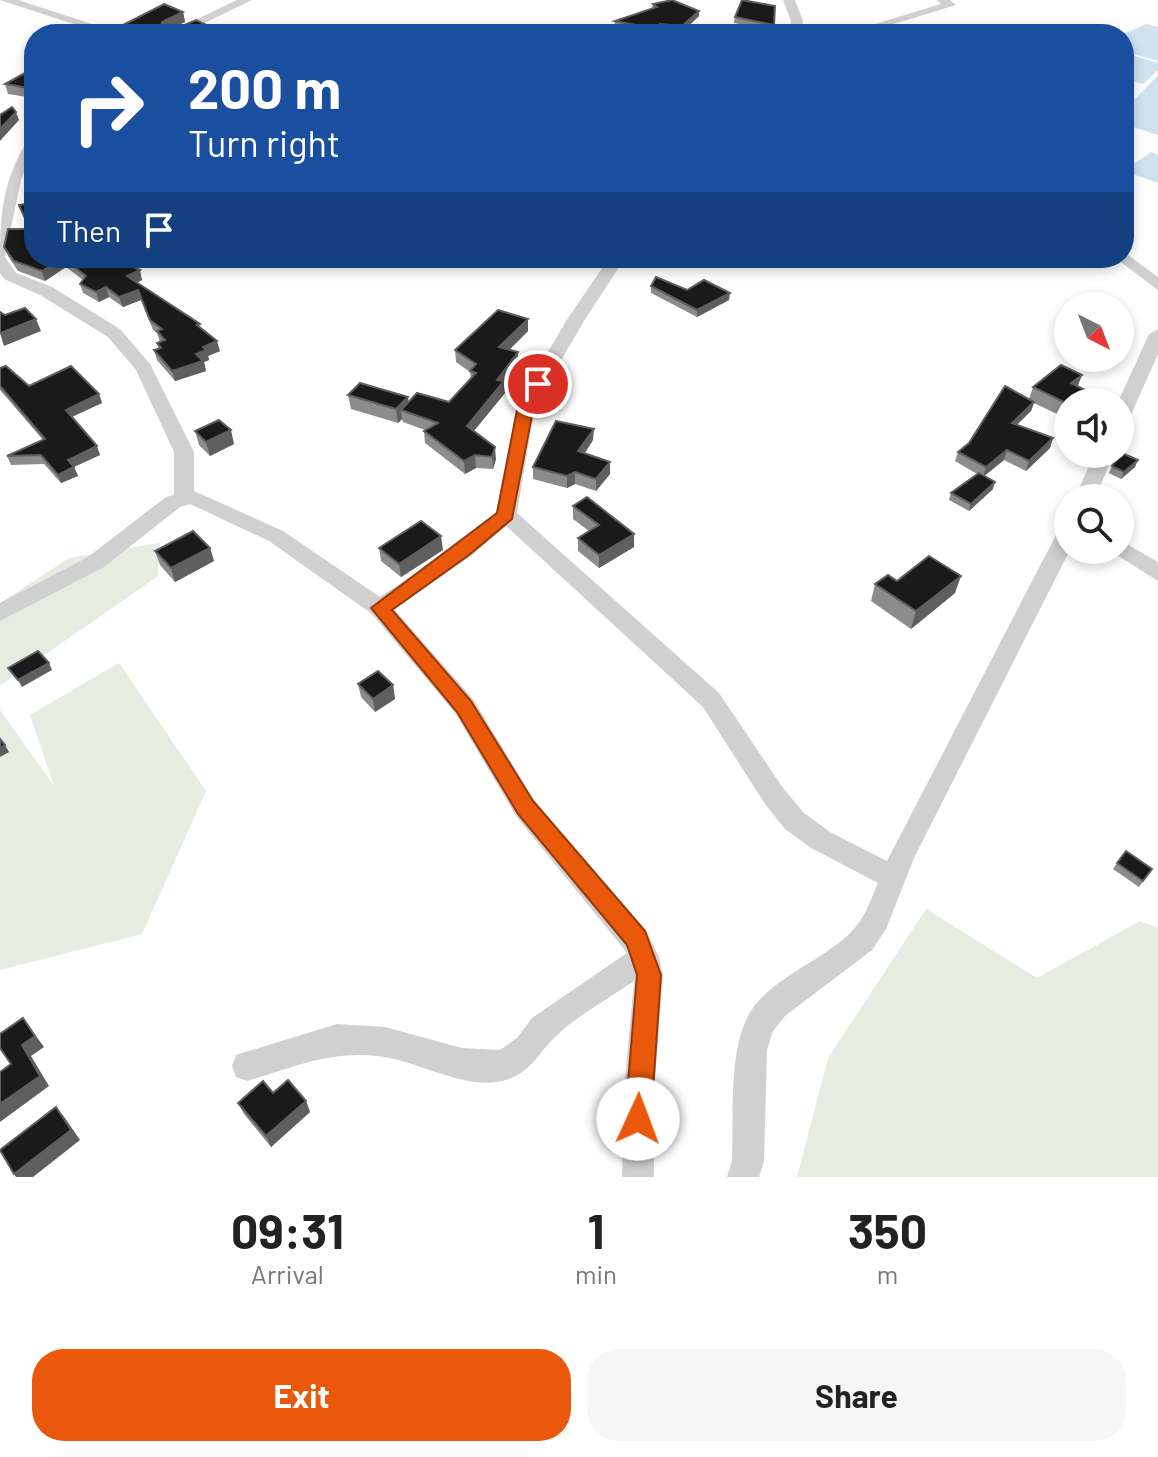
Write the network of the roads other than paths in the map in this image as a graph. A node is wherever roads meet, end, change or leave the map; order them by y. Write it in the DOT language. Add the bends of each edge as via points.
graph roads {
  1 [pos="6,0"];
  2 [pos="246,0"];
  3 [pos="789,0"];
  4 [pos="943,0"];
  5 [pos="84,24"];
  6 [pos="194,24"];
  7 [pos="797,24"];
  8 [pos="883,24"];
  9 [pos="24,154"];
  10 [pos="0,254"];
  11 [pos="0,261"];
  12 [pos="1134,265"];
  13 [pos="610,268"];
  14 [pos="1158,285"];
  15 [pos="1158,334"];
  16 [pos="1134,388"];
  17 [pos="184,499"];
  18 [pos="506,515"];
  19 [pos="1134,557"];
  20 [pos="1054,560"];
  21 [pos="1158,573"];
  22 [pos="380,608"];
  23 [pos="0,613"];
  24 [pos="895,878"];
  25 [pos="645,957"];
  26 [pos="247,1066"];
  27 [pos="638,1177"];
  28 [pos="743,1177"];
  1 -- 5 [label="street"];
  2 -- 6 [label="street"];
  3 -- 7 [label="street"];
  4 -- 8 [label="street" via="950,5"];
  9 -- 10 [label="street" via="6,207"];
  11 -- 17 [label="street" via="10,276 46,291 114,333 144,368 184,452"];
  12 -- 14 [label="street"];
  13 -- 18 [label="street" via="526,405"];
  15 -- 16 [label="street"];
  17 -- 22 [label="street" via="192,497 276,536"];
  17 -- 23 [label="street" via="96,562"];
  18 -- 22 [label="street"];
  18 -- 24 [label="street" via="711,700 785,811 822,841"];
  19 -- 21 [label="street"];
  20 -- 24 [label="street"];
  22 -- 25 [label="street" via="464,706 525,808 636,939"];
  24 -- 28 [label="street" via="862,941 760,1023 752,1050"];
  25 -- 26 [label="street" via="543,1028 528,1049 506,1065 462,1063 385,1042 337,1039"];
  25 -- 27 [label="street" via="649,975"];
}
